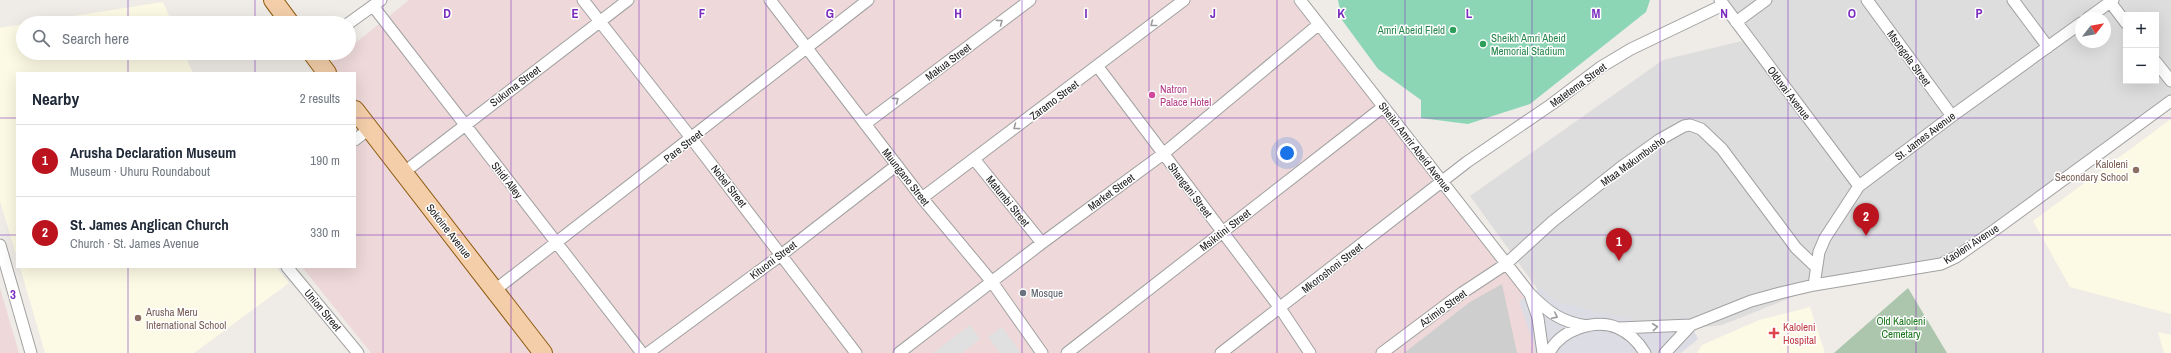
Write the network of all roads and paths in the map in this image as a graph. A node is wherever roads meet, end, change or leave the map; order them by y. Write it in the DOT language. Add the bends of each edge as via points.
graph roads {
  1 [pos="273,0"];
  2 [pos="583,0"];
  3 [pos="628,0"];
  4 [pos="770,0"];
  5 [pos="868,0"];
  6 [pos="1030,0"];
  7 [pos="1184,0"];
  8 [pos="1300,0"];
  9 [pos="1766,0"];
  10 [pos="1867,0"];
  11 [pos="2013,0"];
  12 [pos="2111,1"];
  13 [pos="1722,2"];
  14 [pos="377,3"];
  15 [pos="2096,12"];
  16 [pos="285,16"];
  17 [pos="356,18"];
  18 [pos="2123,19"];
  19 [pos="600,22"];
  20 [pos="1736,22"];
  21 [pos="1318,25"];
  22 [pos="2075,27"];
  23 [pos="807,47"];
  24 [pos="2048,47"];
  25 [pos="317,60"];
  26 [pos="2159,66"];
  27 [pos="1098,67"];
  28 [pos="326,72"];
  29 [pos="2171,81"];
  30 [pos="2171,101"];
  31 [pos="1383,107"];
  32 [pos="356,111"];
  33 [pos="1952,116"];
  34 [pos="464,124"];
  35 [pos="865,124"];
  36 [pos="369,129"];
  37 [pos="356,139"];
  38 [pos="692,139"];
  39 [pos="1163,154"];
  40 [pos="974,159"];
  41 [pos="897,165"];
  42 [pos="403,173"];
  43 [pos="1442,182"];
  44 [pos="1860,186"];
  45 [pos="922,198"];
  46 [pos="1222,233"];
  47 [pos="556,243"];
  48 [pos="1042,243"];
  49 [pos="0,245"];
  50 [pos="781,255"];
  51 [pos="1506,264"];
  52 [pos="1816,267"];
  53 [pos="288,268"];
  54 [pos="992,282"];
  55 [pos="1814,285"];
  56 [pos="495,290"];
  57 [pos="1530,294"];
  58 [pos="1280,308"];
  59 [pos="1691,325"];
  60 [pos="1587,326"];
  61 [pos="1619,328"];
  62 [pos="31,353"];
  63 [pos="358,353"];
  64 [pos="543,353"];
  65 [pos="642,353"];
  66 [pos="648,353"];
  67 [pos="856,353"];
  68 [pos="899,353"];
  69 [pos="1042,353"];
  70 [pos="1067,353"];
  71 [pos="1221,353"];
  72 [pos="1310,353"];
  73 [pos="1382,353"];
  74 [pos="1543,353"];
  75 [pos="1549,353"];
  76 [pos="1645,353"];
  77 [pos="1665,353"];
  1 -- 16 [label="main road"];
  2 -- 19 [label="street, Nobel Street"];
  3 -- 19 [label="street, Sukuma Street"];
  4 -- 23 [label="street, Muungano Street"];
  5 -- 23 [label="street, Pare Street"];
  35 -- 6 [label="street, Makua Street, one-way"];
  7 -- 27 [label="street, Zaramo Street, one-way"];
  8 -- 21 [label="street, Sheikh Amrir Abeid Avenue"];
  9 -- 20 [label="street"];
  10 -- 33 [label="street, Msongola Street"];
  11 -- 24 [label="street"];
  12 -- 15 [label="street"];
  12 -- 18 [label="street"];
  13 -- 20 [label="street, Olduvai Avenue"];
  13 -- 43 [label="street, Matetema Street" via="1631,48 1601,67"];
  14 -- 17 [label="street"];
  14 -- 34 [label="street, Shidi Alley"];
  19 -- 34 [label="street, Sukuma Street"];
  19 -- 38 [label="street, Nobel Street"];
  20 -- 44 [label="street, Olduvai Avenue"];
  21 -- 31 [label="street, Sheikh Amrir Abeid Avenue"];
  21 -- 39 [label="street, Market Street"];
  22 -- 24 [label="street, St. James Avenue"];
  23 -- 35 [label="street, Muungano Street"];
  23 -- 38 [label="street, Pare Street"];
  24 -- 33 [label="street, St. James Avenue"];
  25 -- 28 [label="main road"];
  26 -- 29 [label="street"];
  27 -- 39 [label="street, Shangani Street"];
  27 -- 40 [label="street, Zaramo Street, one-way"];
  30 -- 55 [label="street, Kaoleni Avenue" via="1956,256 1928,267"];
  31 -- 43 [label="street, Sheikh Amrir Abeid Avenue"];
  31 -- 46 [label="street, Msikitini Street"];
  32 -- 36 [label="main road, Sokoine Avenue"];
  33 -- 44 [label="street, St. James Avenue"];
  34 -- 42 [label="street, Sukuma Street"];
  34 -- 47 [label="street, Shidi Alley"];
  35 -- 41 [label="street, Muungano Street"];
  36 -- 37 [label="street"];
  36 -- 42 [label="main road, Sokoine Avenue"];
  38 -- 47 [label="street, Pare Street"];
  38 -- 50 [label="street, Nobel Street"];
  39 -- 46 [label="street, Shangani Street"];
  39 -- 48 [label="street, Market Street"];
  40 -- 45 [label="street, Zaramo Street"];
  40 -- 48 [label="street, Matumbi Street"];
  41 -- 45 [label="street, Muungano Street"];
  41 -- 50 [label="street, Kituoni Street"];
  42 -- 56 [label="main road, Sokoine Avenue"];
  43 -- 51 [label="street, Sheikh Amrir Abeid Avenue"];
  43 -- 58 [label="street, Mkoroshoni Street"];
  44 -- 52 [label="street, St. James Avenue" via="1825,238"];
  45 -- 54 [label="street, Muungano Street"];
  46 -- 58 [label="street, Shangani Street"];
  46 -- 70 [label="street, Msikitini Street"];
  47 -- 56 [label="street, Pare Street"];
  47 -- 65 [label="street, Shidi Alley"];
  48 -- 54 [label="street, Market Street"];
  49 -- 62 [label="street"];
  50 -- 66 [label="street, Kituoni Street"];
  50 -- 67 [label="street, Nobel Street"];
  51 -- 52 [label="street, Mtaa Makumbusho" via="1552,222 1620,168 1659,140 1690,125 1701,129 1722,149 1796,248"];
  51 -- 57 [label="street, Sheikh Amrir Abeid Avenue"];
  51 -- 73 [label="street, Azimio Street" via="1462,293"];
  52 -- 55 [label="street, St. James Avenue"];
  53 -- 63 [label="street, Union Street"];
  54 -- 68 [label="street, Market Street"];
  54 -- 69 [label="street, Muungano Street"];
  55 -- 59 [label="street, Kaoleni Avenue" via="1751,301"];
  56 -- 64 [label="main road, Sokoine Avenue"];
  57 -- 60 [label="street, one-way" via="1548,312 1571,323"];
  57 -- 74 [label="street" via="1538,318"];
  58 -- 71 [label="street, Mkoroshoni Street"];
  58 -- 72 [label="street, Shangani Street"];
  61 -- 59 [label="street, Kaoleni Avenue, one-way"];
  59 -- 77 [label="street, Kaoleni Avenue"];
  60 -- 61 [label="street, Kaoleni Avenue" via="1606,325"];
  60 -- 75 [label="street" via="1573,330 1560,339"];
  61 -- 76 [label="street" via="1638,343"];
}
